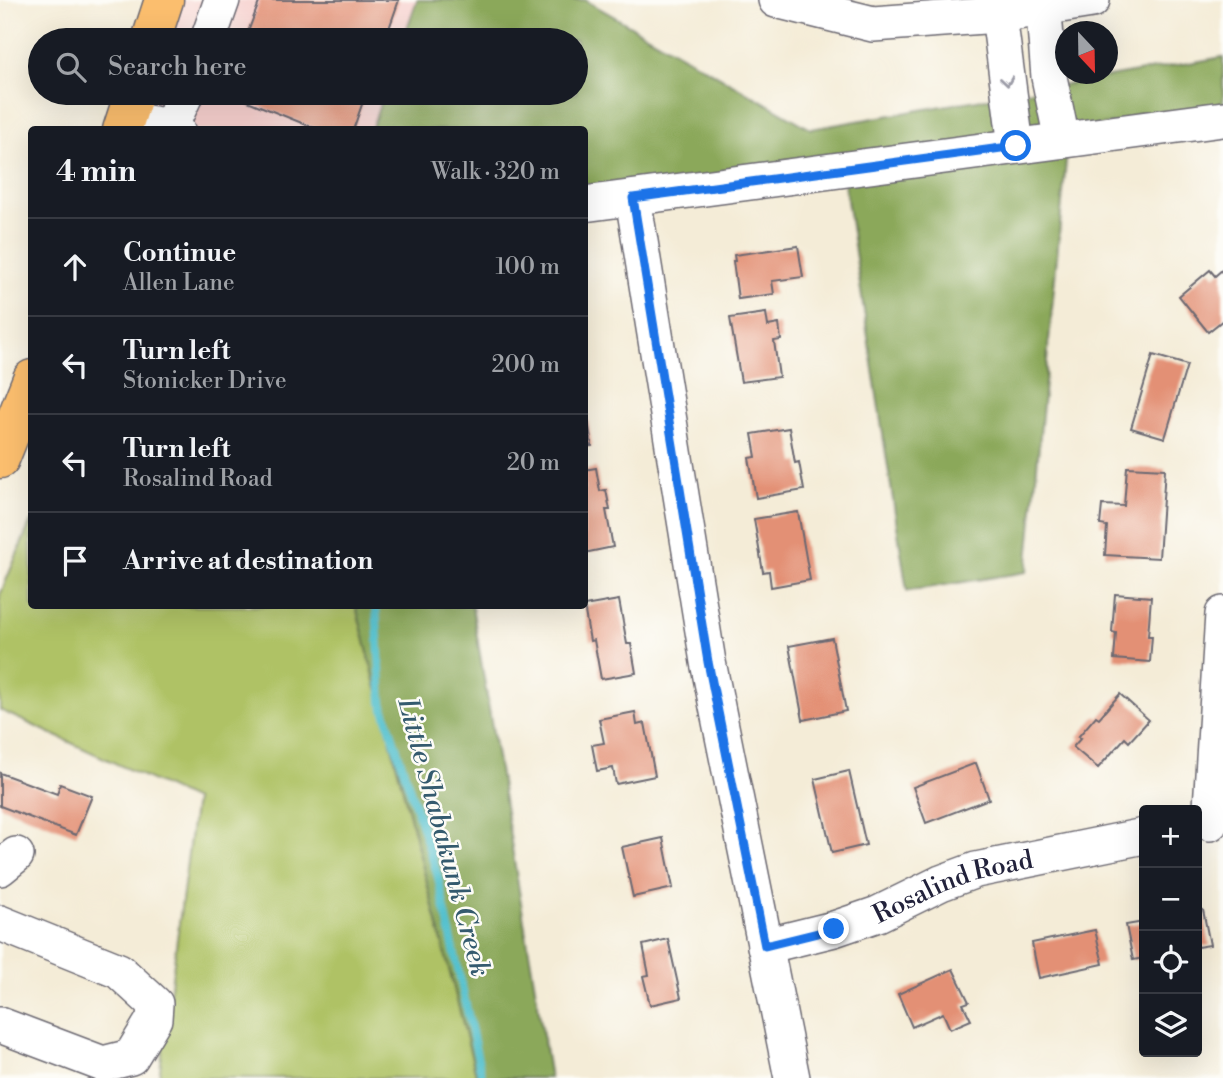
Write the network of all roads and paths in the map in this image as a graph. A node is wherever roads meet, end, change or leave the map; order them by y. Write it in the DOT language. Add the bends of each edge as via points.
graph roads {
  1 [pos="164,0"];
  2 [pos="222,0"];
  3 [pos="776,0"];
  4 [pos="1092,0"];
  5 [pos="1044,4"];
  6 [pos="997,8"];
  7 [pos="155,28"];
  8 [pos="212,28"];
  9 [pos="182,105"];
  10 [pos="127,114"];
  11 [pos="1223,118"];
  12 [pos="167,126"];
  13 [pos="175,126"];
  14 [pos="1062,140"];
  15 [pos="1016,146"];
  16 [pos="633,198"];
  17 [pos="588,204"];
  18 [pos="27,390"];
  19 [pos="0,459"];
  20 [pos="1223,614"];
  21 [pos="1210,823"];
  22 [pos="1139,837"];
  23 [pos="0,923"];
  24 [pos="765,946"];
  25 [pos="0,1025"];
  26 [pos="792,1078"];
  1 -- 7 [label="main road"];
  2 -- 8 [label="street"];
  3 -- 6 [label="street" via="873,24"];
  4 -- 5 [label="street"];
  5 -- 6 [label="street"];
  5 -- 14 [label="street" via="1049,77"];
  6 -- 15 [label="street, one-way"];
  9 -- 13 [label="street"];
  10 -- 12 [label="street"];
  11 -- 14 [label="street"];
  14 -- 15 [label="street"];
  15 -- 16 [label="street"];
  16 -- 17 [label="street"];
  16 -- 24 [label="street" via="708,662"];
  18 -- 19 [label="main road"];
  20 -- 21 [label="street"];
  22 -- 24 [label="street, Rosalind Road" via="976,870 878,914"];
  23 -- 25 [label="street" via="119,971 155,1004 154,1019 131,1058 103,1064"];
  24 -- 26 [label="street"];
}
